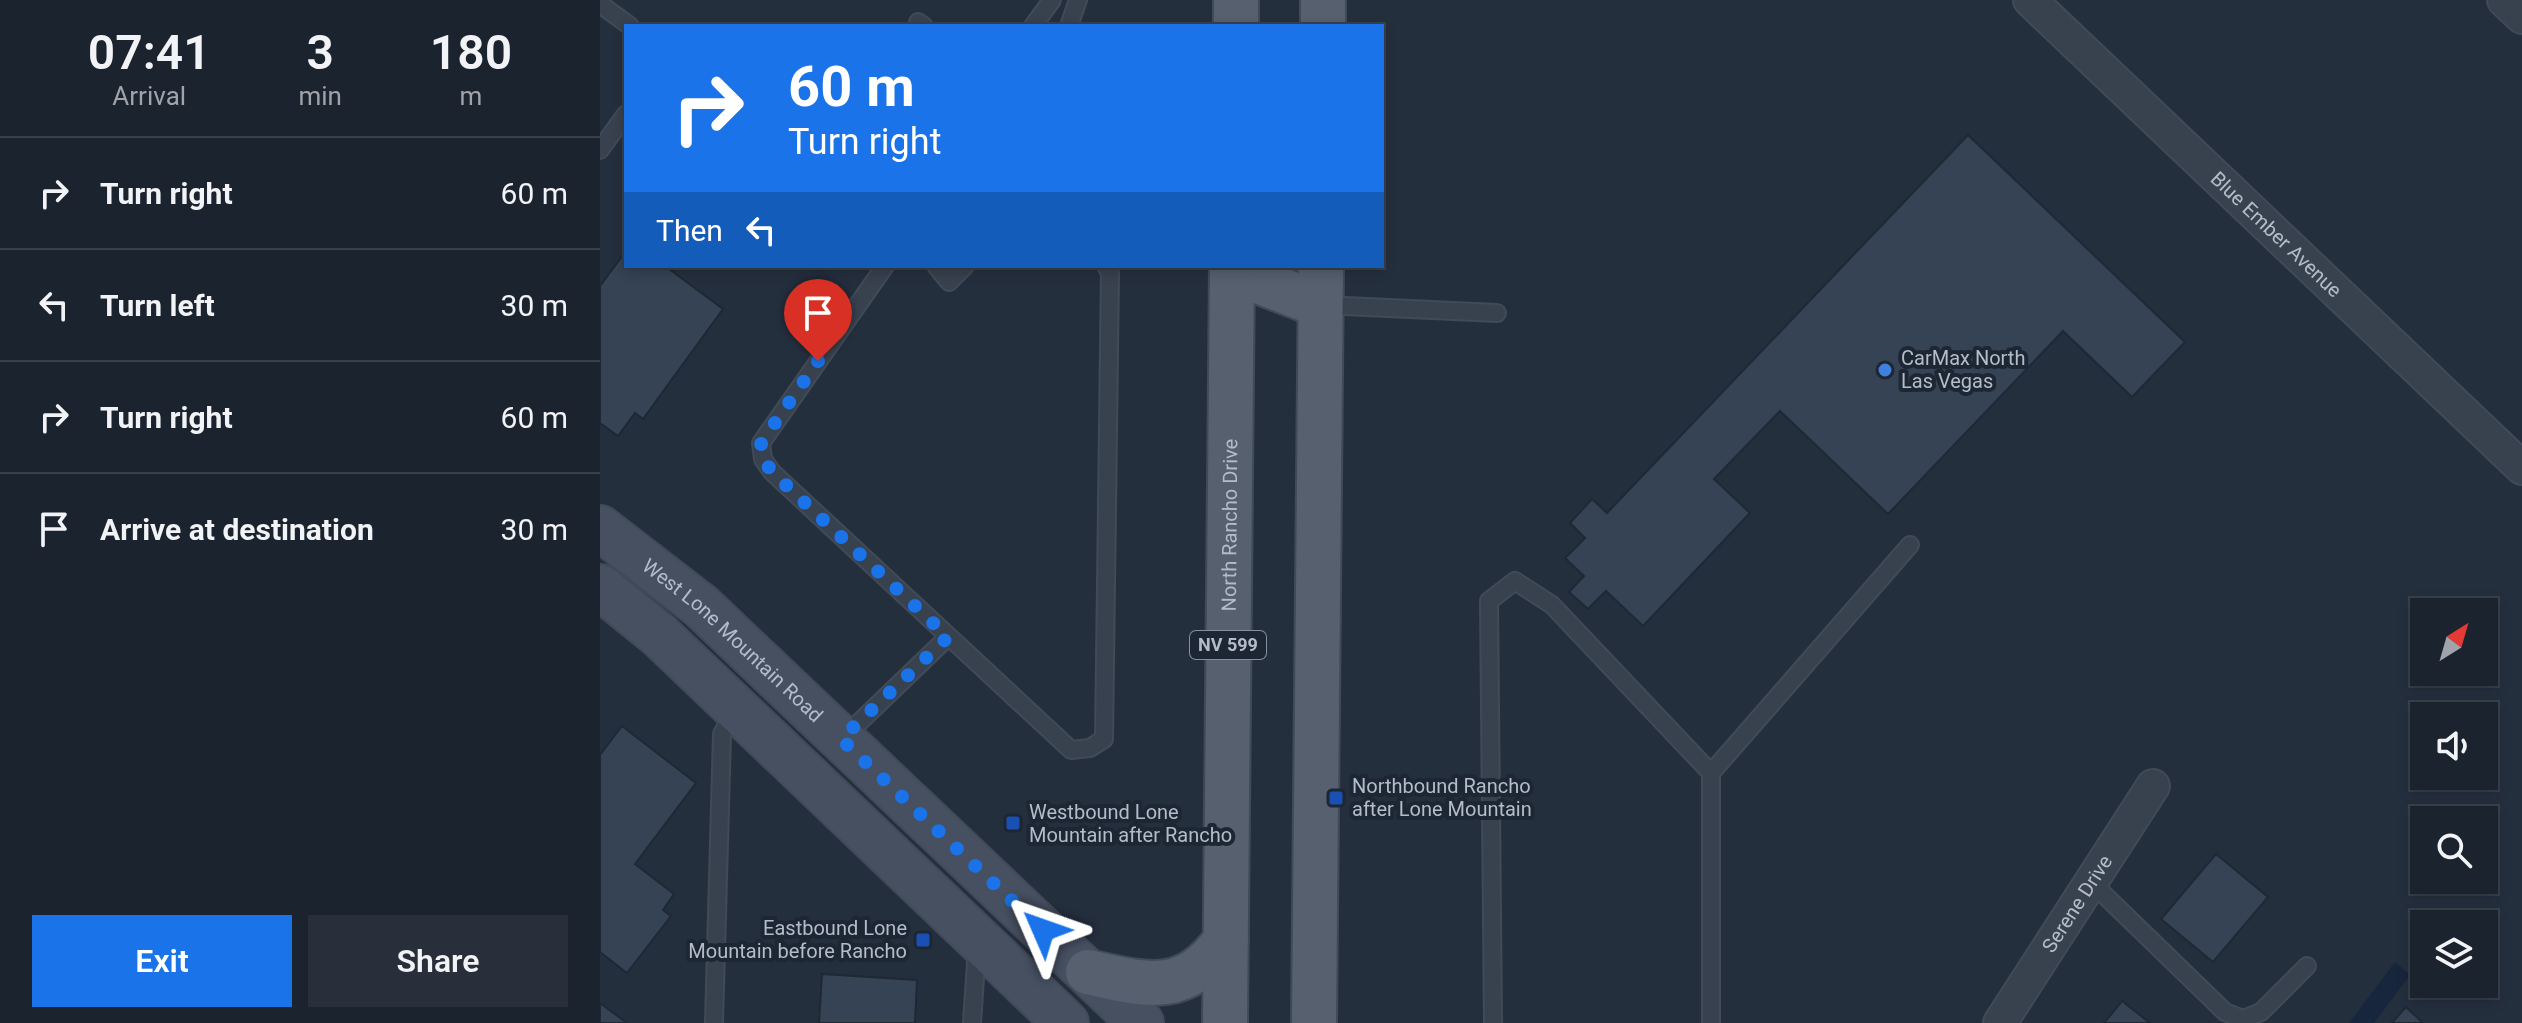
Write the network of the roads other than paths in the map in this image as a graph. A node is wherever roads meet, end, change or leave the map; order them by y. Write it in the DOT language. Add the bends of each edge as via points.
graph roads {
  1 [pos="1052,0"];
  2 [pos="1078,0"];
  3 [pos="1236,0"];
  4 [pos="1323,0"];
  5 [pos="2030,0"];
  6 [pos="2504,0"];
  7 [pos="600,4"];
  8 [pos="2522,17"];
  9 [pos="627,24"];
  10 [pos="1034,24"];
  11 [pos="1070,24"];
  12 [pos="1236,24"];
  13 [pos="1323,24"];
  14 [pos="624,117"];
  15 [pos="600,150"];
  16 [pos="884,268"];
  17 [pos="938,268"];
  18 [pos="963,268"];
  19 [pos="1107,268"];
  20 [pos="1232,269"];
  21 [pos="1321,286"];
  22 [pos="1497,313"];
  23 [pos="2522,468"];
  24 [pos="616,540"];
  25 [pos="1910,545"];
  26 [pos="601,590"];
  27 [pos="948,637"];
  28 [pos="737,709"];
  29 [pos="841,739"];
  30 [pos="1711,773"];
  31 [pos="2153,786"];
  32 [pos="2091,882"];
  33 [pos="978,939"];
  34 [pos="1226,940"];
  35 [pos="2307,966"];
  36 [pos="1088,972"];
  37 [pos="714,1023"];
  38 [pos="972,1023"];
  39 [pos="1066,1023"];
  40 [pos="1141,1023"];
  41 [pos="1225,1023"];
  42 [pos="1314,1023"];
  43 [pos="1493,1023"];
  44 [pos="1711,1023"];
  45 [pos="2000,1023"];
  1 -- 10 [label="lane"];
  2 -- 11 [label="lane"];
  3 -- 12 [label="main road"];
  4 -- 13 [label="main road"];
  5 -- 23 [label="street, Blue Ember Avenue"];
  6 -- 8 [label="street"];
  7 -- 9 [label="lane"];
  14 -- 15 [label="lane"];
  16 -- 27 [label="lane" via="761,443 763,459"];
  17 -- 18 [label="lane" via="949,282"];
  19 -- 27 [label="lane" via="1104,739 1090,748 1071,750"];
  20 -- 21 [label="main road"];
  20 -- 34 [label="main road, North Rancho Drive / NV 599"];
  21 -- 22 [label="lane"];
  21 -- 42 [label="main road"];
  24 -- 26 [label="main road"];
  24 -- 29 [label="main road, West Lone Mountain Road" via="701,606"];
  25 -- 30 [label="lane"];
  26 -- 28 [label="main road" via="659,635"];
  27 -- 29 [label="lane"];
  28 -- 33 [label="main road"];
  28 -- 37 [label="lane" via="722,734"];
  29 -- 36 [label="main road, West Lone Mountain Road"];
  30 -- 43 [label="lane" via="1552,605 1515,581 1489,601"];
  30 -- 44 [label="lane"];
  31 -- 32 [label="street, Serene Drive"];
  32 -- 35 [label="lane" via="2234,1016 2243,1019 2261,1012"];
  32 -- 45 [label="street, Serene Drive"];
  33 -- 38 [label="lane"];
  33 -- 39 [label="main road"];
  34 -- 36 [label="main road" via="1189,977 1164,985"];
  34 -- 41 [label="main road, North Rancho Drive / NV 599"];
  36 -- 40 [label="main road, West Lone Mountain Road"];
}
